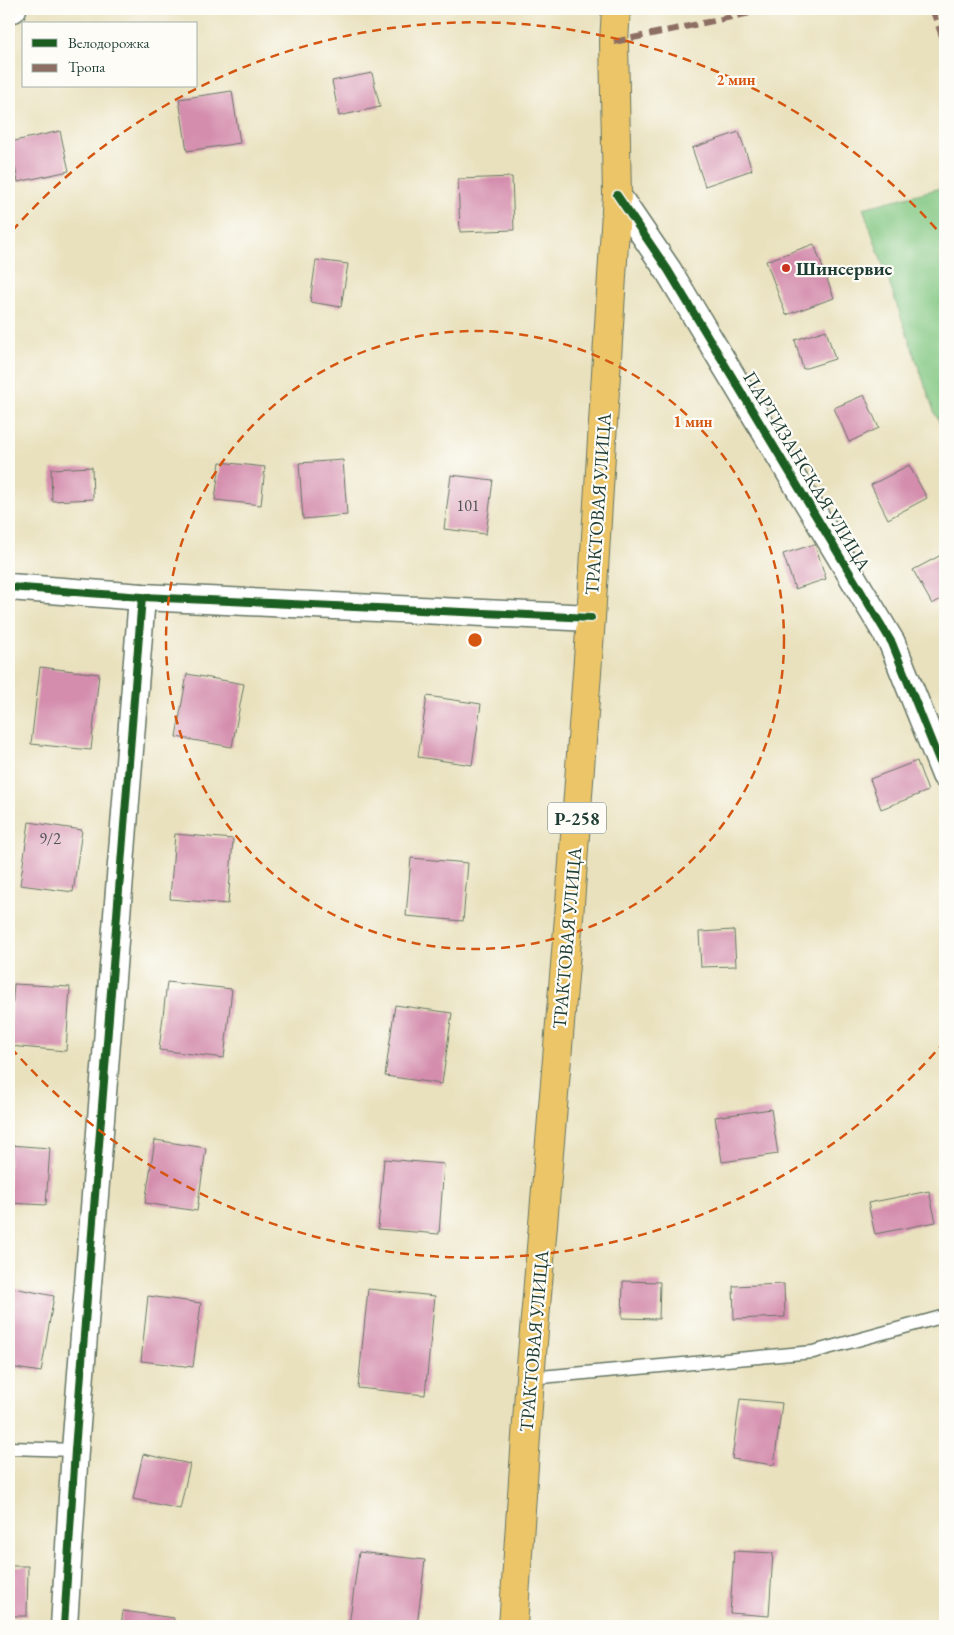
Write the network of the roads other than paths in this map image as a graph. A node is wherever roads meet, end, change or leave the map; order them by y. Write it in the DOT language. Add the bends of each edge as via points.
graph roads {
  1 [pos="13,9"];
  2 [pos="616,9"];
  3 [pos="9,10"];
  4 [pos="617,196"];
  5 [pos="9,587"];
  6 [pos="142,597"];
  7 [pos="591,618"];
  8 [pos="945,775"];
  9 [pos="945,1316"];
  10 [pos="530,1378"];
  11 [pos="9,1448"];
  12 [pos="75,1450"];
  13 [pos="64,1626"];
  14 [pos="513,1626"];
  1 -- 3 [label="street"];
  2 -- 4 [label="highway, ТРАКТОВАЯ УЛИЦА / Р-258"];
  4 -- 7 [label="highway, ТРАКТОВАЯ УЛИЦА / Р-258"];
  4 -- 8 [label="street, ПАРТИЗАНСКАЯ УЛИЦА" via="668,270 892,642"];
  5 -- 6 [label="street"];
  6 -- 7 [label="street"];
  6 -- 12 [label="street"];
  7 -- 10 [label="highway, ТРАКТОВАЯ УЛИЦА / Р-258" via="569,926"];
  9 -- 10 [label="lane" via="813,1352"];
  10 -- 14 [label="highway, ТРАКТОВАЯ УЛИЦА / Р-258"];
  11 -- 12 [label="lane"];
  12 -- 13 [label="street"];
}
